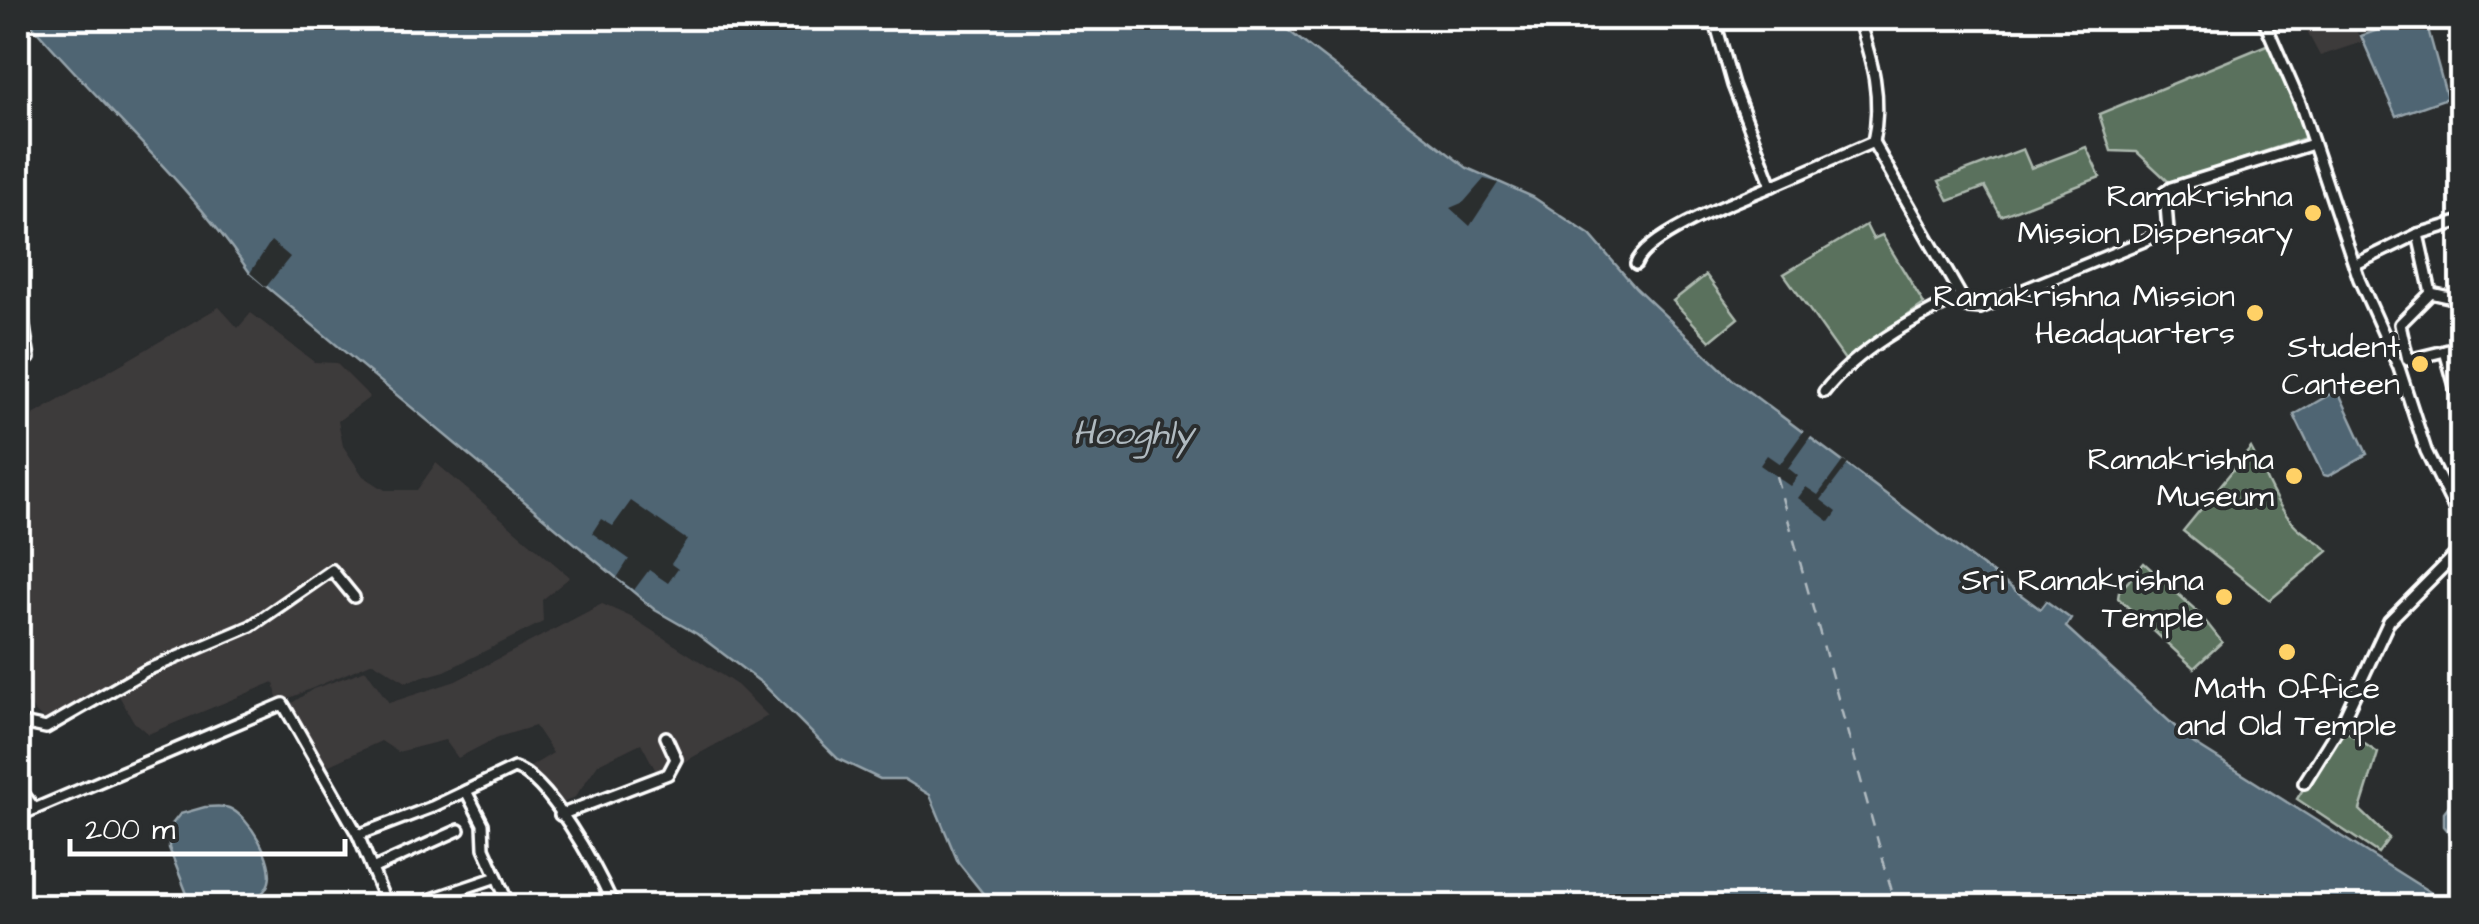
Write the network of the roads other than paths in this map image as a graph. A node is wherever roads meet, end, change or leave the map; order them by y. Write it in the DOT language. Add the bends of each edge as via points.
graph roads {
  1 [pos="1714,18"];
  2 [pos="1858,18"];
  3 [pos="2263,18"];
  4 [pos="1873,142"];
  5 [pos="2313,144"];
  6 [pos="1772,186"];
  7 [pos="2462,221"];
  8 [pos="2418,234"];
  9 [pos="1636,264"];
  10 [pos="2356,264"];
  11 [pos="18,290"];
  12 [pos="2431,293"];
  13 [pos="1961,296"];
  14 [pos="2462,300"];
  15 [pos="2462,346"];
  16 [pos="2445,351"];
  17 [pos="29,358"];
  18 [pos="1824,392"];
  19 [pos="2462,411"];
  20 [pos="2462,524"];
  21 [pos="2462,548"];
  22 [pos="354,597"];
  23 [pos="18,722"];
  24 [pos="666,737"];
  25 [pos="2304,783"];
  26 [pos="18,787"];
  27 [pos="466,791"];
  28 [pos="35,808"];
  29 [pos="560,815"];
  30 [pos="18,816"];
  31 [pos="459,830"];
  32 [pos="358,836"];
  33 [pos="372,869"];
  34 [pos="497,877"];
  35 [pos="612,902"];
  36 [pos="387,906"];
  37 [pos="411,906"];
  38 [pos="509,906"];
  1 -- 6 [label="street"];
  2 -- 4 [label="street" via="1878,81"];
  3 -- 5 [label="street"];
  4 -- 6 [label="street"];
  4 -- 13 [label="street"];
  5 -- 10 [label="street"];
  5 -- 13 [label="street" via="2171,188 2164,199 2170,224 2160,235 1980,308 1968,307"];
  6 -- 9 [label="street" via="1640,252"];
  7 -- 8 [label="street"];
  8 -- 10 [label="street"];
  8 -- 12 [label="street"];
  10 -- 20 [label="street" via="2426,451"];
  11 -- 17 [label="street"];
  12 -- 14 [label="street"];
  12 -- 16 [label="street" via="2400,324 2408,360"];
  13 -- 18 [label="street" via="1842,370"];
  15 -- 16 [label="street"];
  16 -- 19 [label="street"];
  21 -- 25 [label="street" via="2389,621 2342,722"];
  22 -- 23 [label="street" via="332,570 251,626 147,670 46,728"];
  24 -- 29 [label="street" via="676,759 668,774"];
  26 -- 28 [label="street"];
  27 -- 29 [label="street" via="514,768 526,771"];
  27 -- 32 [label="street"];
  27 -- 34 [label="street"];
  28 -- 30 [label="street"];
  28 -- 32 [label="street" via="283,704"];
  29 -- 35 [label="street" via="596,864"];
  31 -- 33 [label="street"];
  32 -- 33 [label="street"];
  33 -- 36 [label="street"];
  34 -- 37 [label="street"];
  34 -- 38 [label="street"];
}
